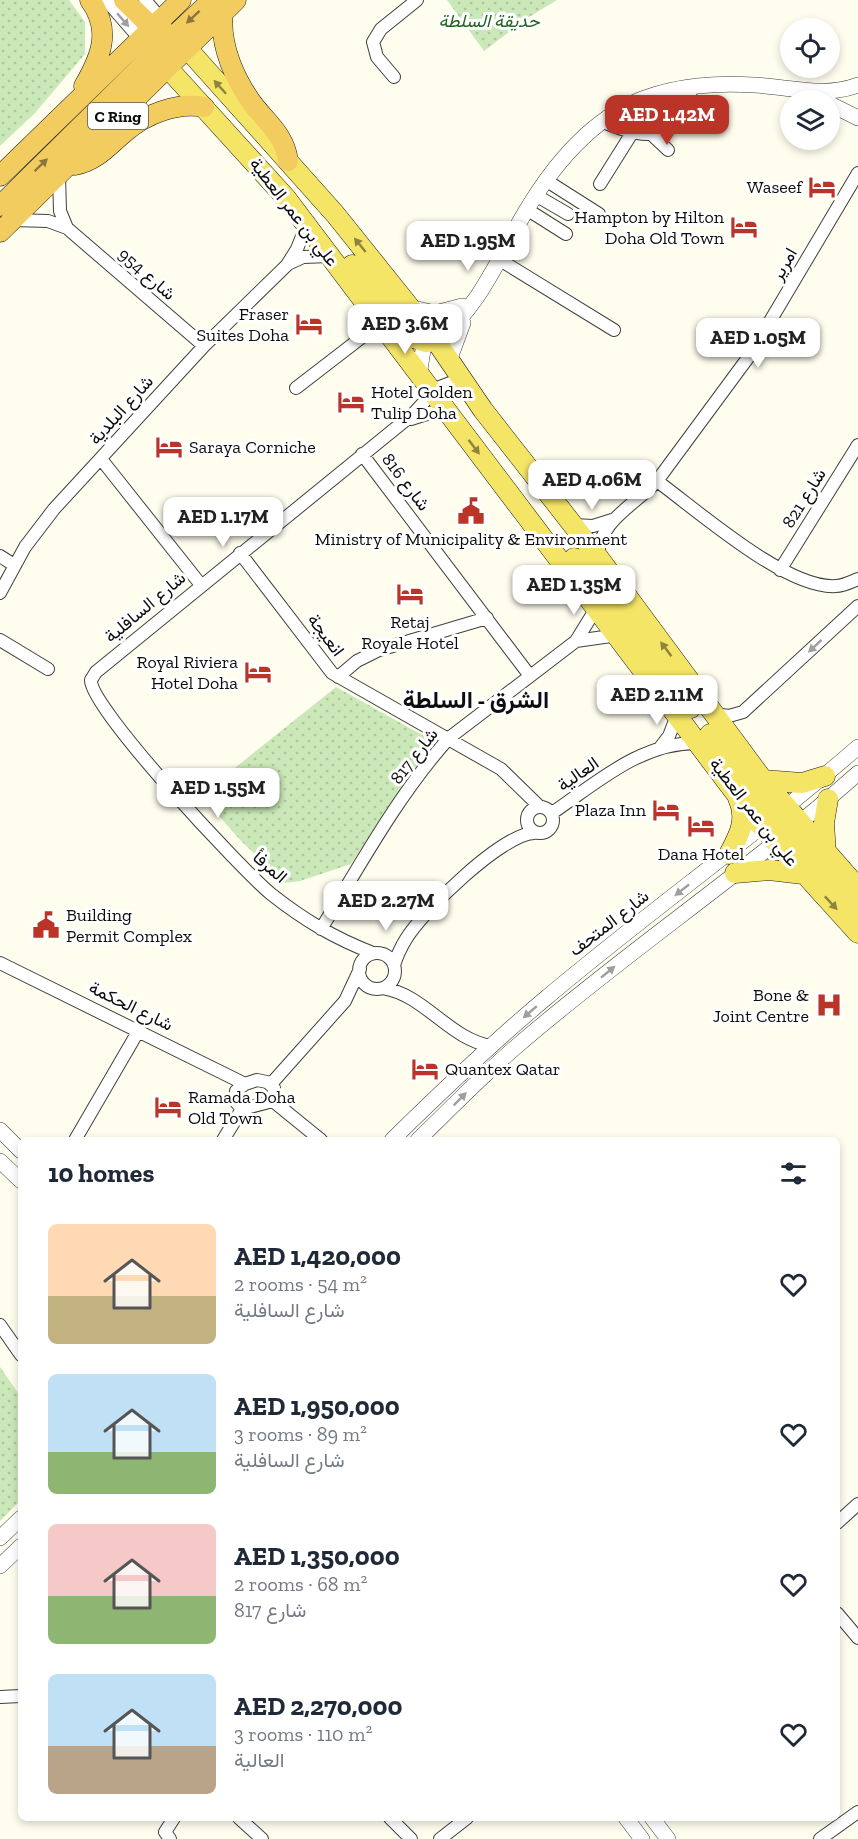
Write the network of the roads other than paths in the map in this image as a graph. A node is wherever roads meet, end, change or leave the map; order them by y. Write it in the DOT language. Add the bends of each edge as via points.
graph roads {
  1 [pos="90,0"];
  2 [pos="106,0"];
  3 [pos="124,0"];
  4 [pos="145,0"];
  5 [pos="181,0"];
  6 [pos="417,0"];
  7 [pos="224,4"];
  8 [pos="163,41"];
  9 [pos="394,77"];
  10 [pos="858,85"];
  11 [pos="693,86"];
  12 [pos="770,87"];
  13 [pos="781,90"];
  14 [pos="74,104"];
  15 [pos="204,107"];
  16 [pos="840,109"];
  17 [pos="858,118"];
  18 [pos="603,122"];
  19 [pos="632,133"];
  20 [pos="651,134"];
  21 [pos="668,150"];
  22 [pos="288,161"];
  23 [pos="64,170"];
  24 [pos="0,176"];
  25 [pos="857,176"];
  26 [pos="547,181"];
  27 [pos="600,184"];
  28 [pos="537,196"];
  29 [pos="286,198"];
  30 [pos="528,210"];
  31 [pos="568,214"];
  32 [pos="599,214"];
  33 [pos="4,220"];
  34 [pos="306,226"];
  35 [pos="67,228"];
  36 [pos="566,234"];
  37 [pos="330,256"];
  38 [pos="500,260"];
  39 [pos="287,265"];
  40 [pos="409,308"];
  41 [pos="465,309"];
  42 [pos="379,324"];
  43 [pos="614,330"];
  44 [pos="431,339"];
  45 [pos="204,346"];
  46 [pos="449,361"];
  47 [pos="419,376"];
  48 [pos="296,388"];
  49 [pos="431,392"];
  50 [pos="483,410"];
  51 [pos="450,414"];
  52 [pos="404,421"];
  53 [pos="858,445"];
  54 [pos="362,454"];
  55 [pos="101,459"];
  56 [pos="657,481"];
  57 [pos="613,520"];
  58 [pos="573,525"];
  59 [pos="541,535"];
  60 [pos="240,554"];
  61 [pos="0,556"];
  62 [pos="598,557"];
  63 [pos="14,565"];
  64 [pos="780,570"];
  65 [pos="858,579"];
  66 [pos="201,585"];
  67 [pos="0,593"];
  68 [pos="858,606"];
  69 [pos="597,608"];
  70 [pos="487,618"];
  71 [pos="618,635"];
  72 [pos="0,640"];
  73 [pos="576,641"];
  74 [pos="48,669"];
  75 [pos="530,676"];
  76 [pos="338,677"];
  77 [pos="94,693"];
  78 [pos="678,713"];
  79 [pos="714,714"];
  80 [pos="449,738"];
  81 [pos="701,743"];
  82 [pos="858,747"];
  83 [pos="658,750"];
  84 [pos="858,773"];
  85 [pos="825,776"];
  86 [pos="763,780"];
  87 [pos="734,791"];
  88 [pos="525,792"];
  89 [pos="828,799"];
  90 [pos="540,807"];
  91 [pos="552,813"];
  92 [pos="528,817"];
  93 [pos="774,817"];
  94 [pos="534,832"];
  95 [pos="787,833"];
  96 [pos="515,837"];
  97 [pos="826,854"];
  98 [pos="732,863"];
  99 [pos="803,874"];
  100 [pos="858,888"];
  101 [pos="858,910"];
  102 [pos="321,929"];
  103 [pos="858,933"];
  104 [pos="407,937"];
  105 [pos="343,943"];
  106 [pos="376,953"];
  107 [pos="0,963"];
  108 [pos="395,967"];
  109 [pos="360,968"];
  110 [pos="379,988"];
  111 [pos="409,996"];
  112 [pos="345,1001"];
  113 [pos="139,1030"];
  114 [pos="465,1037"];
  115 [pos="491,1046"];
  116 [pos="473,1062"];
  117 [pos="245,1084"];
  118 [pos="271,1084"];
  119 [pos="273,1101"];
  120 [pos="242,1109"];
  121 [pos="0,1130"];
  122 [pos="77,1137"];
  123 [pos="224,1137"];
  124 [pos="317,1137"];
  125 [pos="395,1137"];
  126 [pos="421,1137"];
  127 [pos="18,1148"];
  128 [pos="0,1161"];
  129 [pos="18,1178"];
  130 [pos="0,1325"];
  131 [pos="18,1351"];
  132 [pos="858,1504"];
  133 [pos="840,1520"];
  134 [pos="18,1521"];
  135 [pos="0,1538"];
  136 [pos="18,1552"];
  137 [pos="0,1566"];
  138 [pos="840,1617"];
  139 [pos="858,1638"];
  140 [pos="18,1696"];
  141 [pos="0,1697"];
  142 [pos="858,1812"];
  143 [pos="172,1821"];
  144 [pos="242,1821"];
  145 [pos="393,1821"];
  146 [pos="463,1821"];
  147 [pos="628,1821"];
  148 [pos="654,1821"];
  149 [pos="170,1839"];
  150 [pos="262,1839"];
  151 [pos="411,1839"];
  152 [pos="440,1839"];
  153 [pos="642,1839"];
  154 [pos="668,1839"];
  155 [pos="820,1839"];
  1 -- 14 [label="highway" via="102,21 104,38 96,64"];
  2 -- 8 [label="street, one-way"];
  3 -- 8 [label="highway"];
  4 -- 8 [label="street"];
  5 -- 8 [label="highway, C Ring"];
  6 -- 9 [label="street" via="381,29 373,42 377,57"];
  7 -- 8 [label="highway"];
  7 -- 22 [label="highway" via="223,41 238,78 249,99 282,140"];
  8 -- 14 [label="highway, C Ring"];
  8 -- 15 [label="main road, علي بن عمر العطية"];
  22 -- 8 [label="main road, علي بن عمر العطية, one-way"];
  8 -- 23 [label="highway, C Ring"];
  33 -- 8 [label="highway, one-way"];
  10 -- 12 [label="street" via="829,93"];
  11 -- 12 [label="street"];
  11 -- 18 [label="street" via="639,101"];
  11 -- 20 [label="street" via="679,120"];
  12 -- 13 [label="street"];
  14 -- 24 [label="highway, C Ring"];
  15 -- 23 [label="highway" via="182,105 148,118 92,160"];
  15 -- 29 [label="main road, علي بن عمر العطية"];
  16 -- 17 [label="street"];
  18 -- 19 [label="street"];
  18 -- 26 [label="street" via="575,145"];
  19 -- 20 [label="street"];
  19 -- 27 [label="street"];
  20 -- 21 [label="street"];
  40 -- 22 [label="main road, علي بن عمر العطية, one-way"];
  23 -- 33 [label="highway, C Ring"];
  23 -- 35 [label="street" via="60,212"];
  25 -- 56 [label="street, امرير" via="750,355"];
  26 -- 28 [label="street"];
  26 -- 32 [label="street"];
  28 -- 30 [label="street"];
  28 -- 31 [label="street"];
  29 -- 34 [label="main road, علي بن عمر العطية"];
  29 -- 44 [label="main road" via="305,208 320,223 408,336"];
  30 -- 36 [label="street"];
  30 -- 38 [label="street"];
  33 -- 35 [label="street, شارع 954" via="48,221"];
  34 -- 37 [label="main road, علي بن عمر العطية"];
  34 -- 39 [label="street, شارع البلدية"];
  35 -- 45 [label="street, شارع 954"];
  37 -- 39 [label="street, شارع البلدية" via="303,257"];
  37 -- 42 [label="main road, علي بن عمر العطية"];
  38 -- 41 [label="street"];
  38 -- 43 [label="street"];
  39 -- 45 [label="street, شارع البلدية"];
  40 -- 41 [label="street" via="435,313"];
  40 -- 44 [label="main road, علي بن عمر العطية"];
  41 -- 44 [label="street"];
  41 -- 46 [label="street"];
  42 -- 47 [label="main road, علي بن عمر العطية"];
  42 -- 48 [label="street"];
  44 -- 46 [label="main road, علي بن عمر العطية"];
  44 -- 47 [label="street" via="421,358"];
  45 -- 55 [label="street, شارع البلدية"];
  46 -- 50 [label="main road, علي بن عمر العطية"];
  47 -- 49 [label="main road, علي بن عمر العطية"];
  49 -- 50 [label="street" via="443,384 457,385"];
  49 -- 51 [label="main road, علي بن عمر العطية"];
  49 -- 52 [label="street, شارع السافلية"];
  50 -- 58 [label="main road, علي بن عمر العطية"];
  51 -- 52 [label="street, شارع السافلية" via="433,412"];
  51 -- 59 [label="main road, علي بن عمر العطية, one-way"];
  52 -- 54 [label="street, شارع السافلية"];
  53 -- 64 [label="street, شارع 821"];
  54 -- 60 [label="street, شارع السافلية"];
  54 -- 70 [label="street, شارع 816"];
  55 -- 63 [label="street, شارع البلدية" via="42,522"];
  55 -- 66 [label="street"];
  56 -- 57 [label="street, امرير"];
  56 -- 64 [label="street"];
  57 -- 58 [label="street, امرير" via="593,526"];
  57 -- 62 [label="street, امرير" via="601,536"];
  58 -- 62 [label="main road, علي بن عمر العطية"];
  59 -- 69 [label="main road, علي بن عمر العطية"];
  59 -- 93 [label="main road" via="567,551 613,603"];
  60 -- 66 [label="street, شارع السافلية"];
  60 -- 76 [label="street, انعيجة"];
  61 -- 63 [label="street"];
  79 -- 62 [label="main road, علي بن عمر العطية, one-way"];
  63 -- 67 [label="street, شارع البلدية"];
  64 -- 65 [label="street" via="825,585"];
  66 -- 77 [label="street, شارع السافلية" via="96,672 91,680"];
  68 -- 79 [label="street, one-way" via="743,712 729,716"];
  69 -- 71 [label="main road, علي بن عمر العطية"];
  69 -- 73 [label="street, شارع 817"];
  70 -- 75 [label="street, شارع 816"];
  70 -- 76 [label="street" via="379,650"];
  71 -- 73 [label="street, شارع 817"];
  71 -- 78 [label="main road, علي بن عمر العطية"];
  72 -- 74 [label="street"];
  73 -- 75 [label="street, شارع 817"];
  75 -- 80 [label="street, شارع 817"];
  76 -- 80 [label="street, انعيجة"];
  77 -- 102 [label="street, المرفأ" via="126,736 232,857 271,894"];
  78 -- 81 [label="main road, علي بن عمر العطية"];
  78 -- 83 [label="street" via="669,736"];
  79 -- 86 [label="main road, علي بن عمر العطية"];
  80 -- 88 [label="street, انعيجة" via="501,769"];
  80 -- 102 [label="street, شارع 817" via="366,854"];
  81 -- 83 [label="street, العالية"];
  81 -- 87 [label="main road, علي بن عمر العطية"];
  82 -- 85 [label="street, شارع المتحف"];
  83 -- 91 [label="street, العالية" via="623,764"];
  84 -- 89 [label="street, شارع المتحف"];
  85 -- 86 [label="main road" via="802,783"];
  85 -- 93 [label="street, شارع المتحف"];
  86 -- 93 [label="main road, علي بن عمر العطية"];
  87 -- 93 [label="main road, علي بن عمر العطية"];
  87 -- 98 [label="main road" via="743,818"];
  88 -- 90 [label="street, انعيجة"];
  88 -- 92 [label="street"];
  89 -- 95 [label="street, شارع المتحف"];
  89 -- 97 [label="main road" via="824,823"];
  90 -- 91 [label="street"];
  90 -- 92 [label="street"];
  91 -- 94 [label="street" via="548,831"];
  92 -- 94 [label="street"];
  92 -- 96 [label="street"];
  93 -- 95 [label="main road, علي بن عمر العطية"];
  93 -- 95 [label="main road" via="771,827"];
  93 -- 98 [label="street, شارع المتحف"];
  94 -- 96 [label="street"];
  95 -- 97 [label="main road, علي بن عمر العطية"];
  95 -- 98 [label="street, شارع المتحف"];
  95 -- 99 [label="main road, علي بن عمر العطية"];
  95 -- 101 [label="main road"];
  96 -- 104 [label="street" via="458,883"];
  97 -- 100 [label="main road, علي بن عمر العطية"];
  98 -- 99 [label="main road"];
  98 -- 115 [label="street, شارع المتحف, one-way" via="594,959"];
  126 -- 98 [label="street, شارع المتحف, one-way" via="517,1045"];
  99 -- 103 [label="main road, علي بن عمر العطية, one-way"];
  102 -- 105 [label="street, المرفأ"];
  104 -- 106 [label="street"];
  104 -- 108 [label="street"];
  105 -- 106 [label="street, المرفأ"];
  105 -- 109 [label="street, المرفأ"];
  106 -- 108 [label="street" via="386,955"];
  106 -- 109 [label="street" via="363,961"];
  107 -- 113 [label="street, شارع الحكمة"];
  108 -- 110 [label="street" via="392,981"];
  108 -- 111 [label="street"];
  109 -- 110 [label="street" via="363,982"];
  109 -- 112 [label="street"];
  110 -- 111 [label="street"];
  110 -- 112 [label="street"];
  111 -- 114 [label="street"];
  112 -- 118 [label="street"];
  113 -- 117 [label="street, شارع الحكمة"];
  113 -- 122 [label="street"];
  114 -- 115 [label="street"];
  114 -- 116 [label="street"];
  115 -- 116 [label="street, شارع المتحف"];
  116 -- 125 [label="street, شارع المتحف"];
  117 -- 118 [label="street" via="257,1080"];
  117 -- 120 [label="street" via="235,1096"];
  118 -- 119 [label="street" via="276,1092"];
  119 -- 120 [label="street"];
  119 -- 124 [label="street"];
  120 -- 123 [label="street"];
  121 -- 127 [label="street"];
  128 -- 129 [label="street"];
  130 -- 131 [label="street"];
  132 -- 133 [label="street"];
  134 -- 135 [label="street"];
  136 -- 137 [label="street"];
  138 -- 139 [label="street"];
  140 -- 141 [label="street"];
  142 -- 155 [label="street"];
  143 -- 149 [label="street" via="165,1832"];
  144 -- 150 [label="street"];
  145 -- 151 [label="street"];
  146 -- 152 [label="street"];
  147 -- 153 [label="street"];
  148 -- 154 [label="street"];
}
